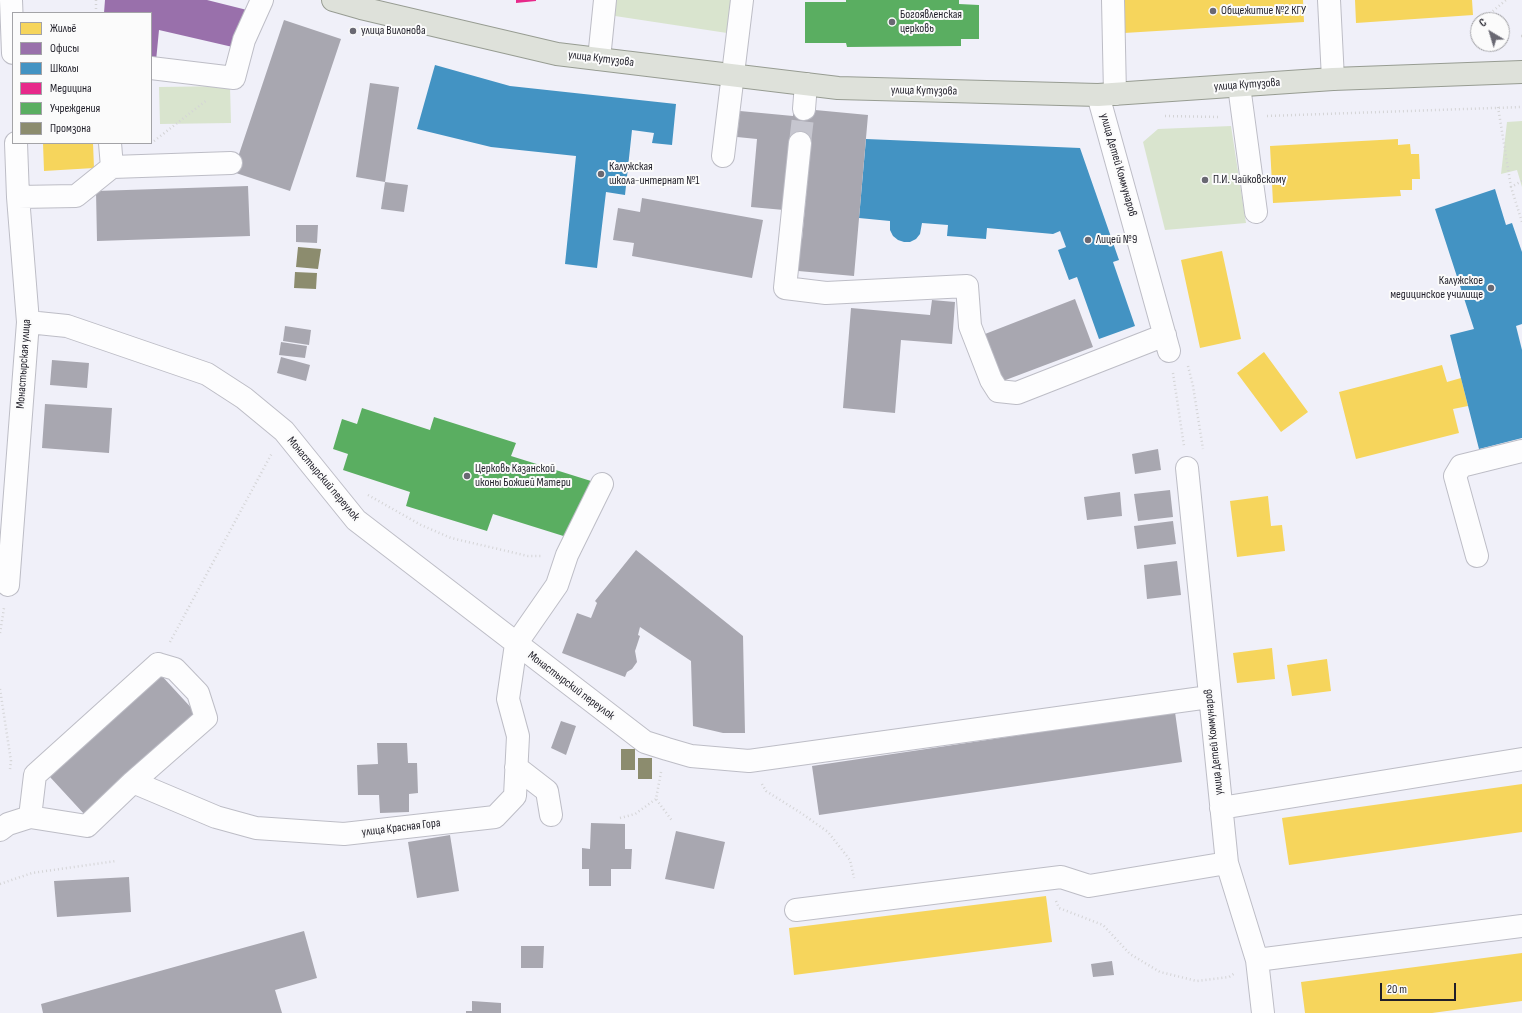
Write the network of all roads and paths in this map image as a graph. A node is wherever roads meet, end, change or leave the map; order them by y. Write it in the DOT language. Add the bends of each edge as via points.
graph roads {
  1 [pos="11,0"];
  2 [pos="96,0"];
  3 [pos="262,0"];
  4 [pos="333,0"];
  5 [pos="604,0"];
  6 [pos="742,0"];
  7 [pos="1113,0"];
  8 [pos="1329,0"];
  9 [pos="1506,0"];
  10 [pos="96,12"];
  11 [pos="1492,12"];
  12 [pos="12,26"];
  13 [pos="599,59"];
  14 [pos="152,68"];
  15 [pos="1522,72"];
  16 [pos="733,76"];
  17 [pos="234,78"];
  18 [pos="1333,79"];
  19 [pos="806,84"];
  20 [pos="1239,86"];
  21 [pos="1106,95"];
  22 [pos="1522,107"];
  23 [pos="1498,108"];
  24 [pos="804,109"];
  25 [pos="1159,116"];
  26 [pos="1243,117"];
  27 [pos="152,142"];
  28 [pos="800,143"];
  29 [pos="16,144"];
  30 [pos="110,144"];
  31 [pos="723,156"];
  32 [pos="231,164"];
  33 [pos="112,167"];
  34 [pos="1522,181"];
  35 [pos="1511,187"];
  36 [pos="18,197"];
  37 [pos="1256,212"];
  38 [pos="1522,222"];
  39 [pos="28,322"];
  40 [pos="1167,343"];
  41 [pos="284,431"];
  42 [pos="1522,451"];
  43 [pos="1187,468"];
  44 [pos="602,484"];
  45 [pos="361,491"];
  46 [pos="567,555"];
  47 [pos="1477,556"];
  48 [pos="8,585"];
  49 [pos="516,644"];
  50 [pos="158,664"];
  51 [pos="0,689"];
  52 [pos="1209,697"];
  53 [pos="667,749"];
  54 [pos="1522,759"];
  55 [pos="11,761"];
  56 [pos="749,761"];
  57 [pos="516,767"];
  58 [pos="133,782"];
  59 [pos="656,799"];
  60 [pos="1221,808"];
  61 [pos="551,815"];
  62 [pos="30,817"];
  63 [pos="620,818"];
  64 [pos="673,822"];
  65 [pos="0,830"];
  66 [pos="116,861"];
  67 [pos="1227,863"];
  68 [pos="1045,879"];
  69 [pos="0,884"];
  70 [pos="860,902"];
  71 [pos="796,910"];
  72 [pos="1522,926"];
  73 [pos="1256,960"];
  74 [pos="1263,1013"];
  1 -- 12 [label="street"];
  2 -- 10 [label="path"];
  3 -- 17 [label="street" via="244,40"];
  4 -- 13 [label="main road, улица Кутузова" via="557,54"];
  5 -- 13 [label="street"];
  6 -- 16 [label="street"];
  7 -- 21 [label="street, улица Детей Коммунаров"];
  8 -- 18 [label="street"];
  9 -- 11 [label="path"];
  13 -- 16 [label="main road, улица Кутузова"];
  14 -- 17 [label="street"];
  15 -- 18 [label="main road, улица Кутузова"];
  16 -- 19 [label="main road, улица Кутузова"];
  16 -- 31 [label="street"];
  17 -- 27 [label="path"];
  18 -- 20 [label="main road, улица Кутузова"];
  19 -- 21 [label="main road, улица Кутузова" via="838,88"];
  19 -- 24 [label="street"];
  20 -- 21 [label="main road, улица Кутузова"];
  20 -- 26 [label="street"];
  21 -- 40 [label="street, улица Детей Коммунаров"];
  22 -- 23 [label="path"];
  23 -- 26 [label="path"];
  23 -- 35 [label="path"];
  25 -- 26 [label="path"];
  26 -- 37 [label="street"];
  28 -- 40 [label="street" via="786,288 826,293 967,286 970,326 991,380 998,391 1017,393"];
  29 -- 36 [label="street, Монастырская улица"];
  30 -- 33 [label="street"];
  32 -- 33 [label="street"];
  33 -- 36 [label="street" via="76,196"];
  34 -- 35 [label="path"];
  35 -- 38 [label="path"];
  36 -- 39 [label="street, Монастырская улица"];
  39 -- 41 [label="street, Монастырский переулок" via="67,326 207,374 244,398"];
  39 -- 48 [label="street, Монастырская улица"];
  40 -- 43 [label="path"];
  41 -- 49 [label="street, Монастырский переулок" via="356,520"];
  41 -- 50 [label="path"];
  42 -- 47 [label="street" via="1461,466 1455,476"];
  43 -- 52 [label="street, улица Детей Коммунаров"];
  44 -- 46 [label="street"];
  45 -- 46 [label="path" via="421,526 451,538 528,556"];
  46 -- 49 [label="street" via="557,585"];
  49 -- 53 [label="street, Монастырский переулок" via="645,742"];
  49 -- 57 [label="street, улица Красная Гора" via="508,699 518,736"];
  50 -- 58 [label="street" via="175,669 198,693 206,718"];
  50 -- 62 [label="street" via="35,775"];
  51 -- 55 [label="path"];
  52 -- 56 [label="street, Монастырский переулок"];
  52 -- 60 [label="street, улица Детей Коммунаров"];
  53 -- 56 [label="street, Монастырский переулок" via="691,756"];
  53 -- 59 [label="path"];
  54 -- 60 [label="street"];
  56 -- 70 [label="path" via="766,791 828,832 850,860"];
  57 -- 58 [label="street, улица Красная Гора" via="515,796 495,817 344,834 256,828 216,817"];
  57 -- 61 [label="street" via="546,791"];
  58 -- 62 [label="street" via="87,826"];
  59 -- 63 [label="path" via="635,814"];
  59 -- 64 [label="path"];
  60 -- 67 [label="street, улица Детей Коммунаров"];
  62 -- 65 [label="street" via="8,824"];
  66 -- 69 [label="path" via="32,873"];
  67 -- 68 [label="street" via="1090,886 1061,877"];
  67 -- 73 [label="street, улица Детей Коммунаров"];
  68 -- 70 [label="street"];
  68 -- 73 [label="path" via="1059,908 1103,925 1130,954 1160,972 1197,981 1229,977"];
  70 -- 71 [label="street"];
  72 -- 73 [label="street"];
  73 -- 74 [label="street, улица Детей Коммунаров"];
}
